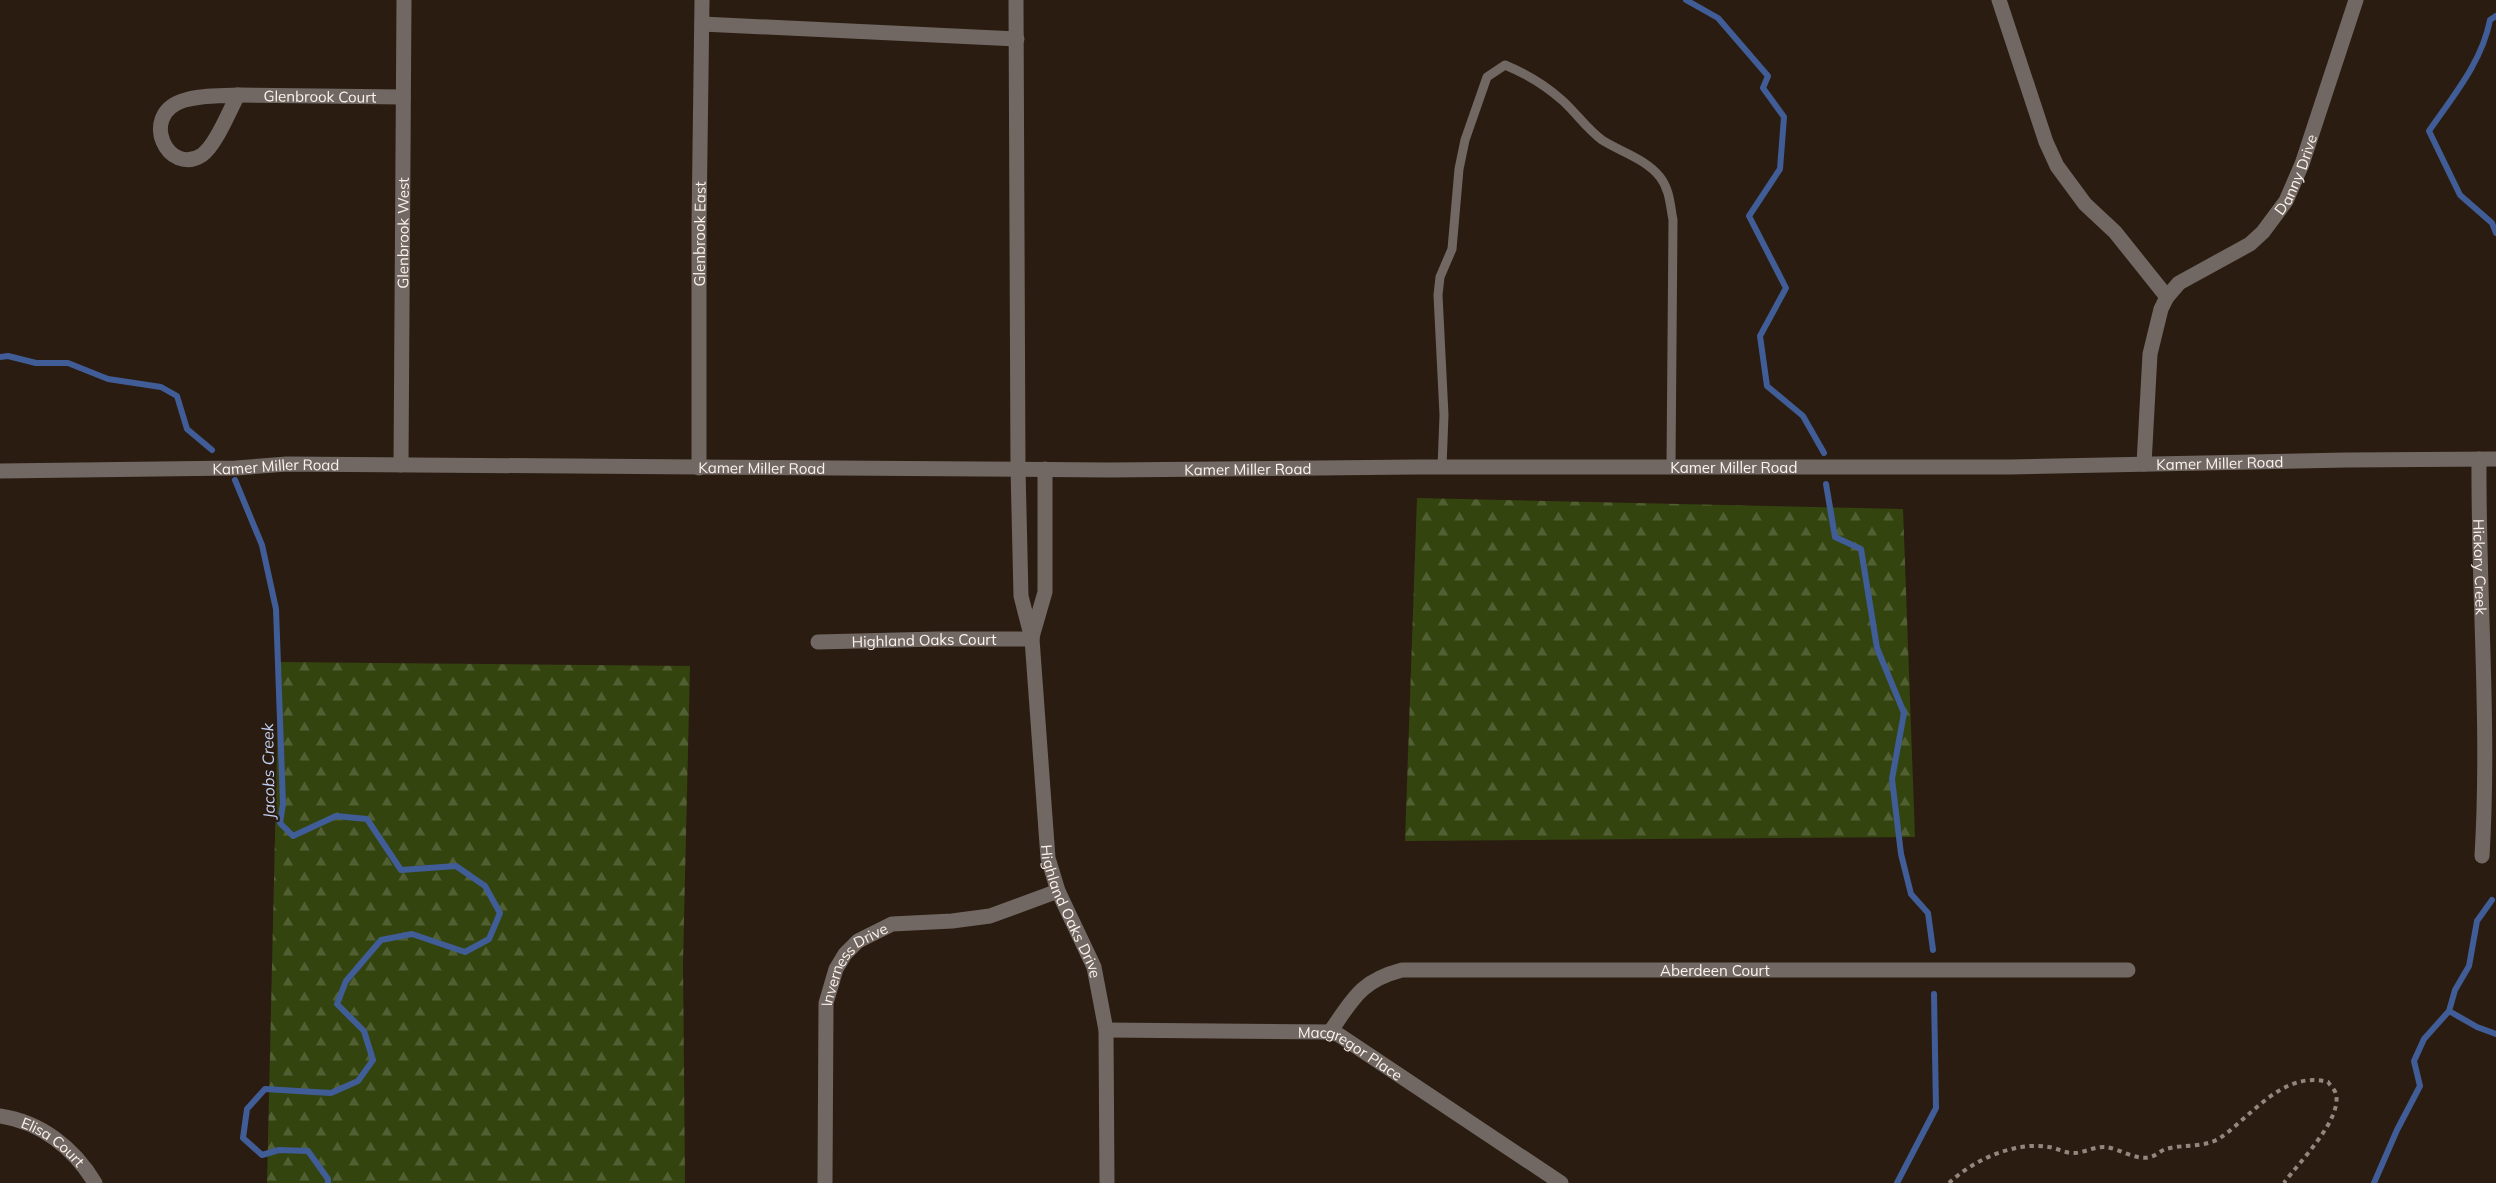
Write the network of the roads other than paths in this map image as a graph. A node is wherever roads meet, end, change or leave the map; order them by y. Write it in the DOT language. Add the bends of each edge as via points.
graph roads {
  1 [pos="404,0"];
  2 [pos="702,0"];
  3 [pos="1016,0"];
  4 [pos="1999,0"];
  5 [pos="2356,0"];
  6 [pos="702,24"];
  7 [pos="1017,39"];
  8 [pos="238,95"];
  9 [pos="403,97"];
  10 [pos="2167,297"];
  11 [pos="2479,459"];
  12 [pos="2496,459"];
  13 [pos="2144,464"];
  14 [pos="401,465"];
  15 [pos="1442,467"];
  16 [pos="1671,467"];
  17 [pos="699,468"];
  18 [pos="1018,469"];
  19 [pos="1045,469"];
  20 [pos="0,471"];
  21 [pos="1032,639"];
  22 [pos="818,642"];
  23 [pos="2482,856"];
  24 [pos="1058,891"];
  25 [pos="2128,970"];
  26 [pos="1106,1030"];
  27 [pos="1329,1032"];
  28 [pos="0,1116"];
  29 [pos="95,1183"];
  30 [pos="825,1183"];
  31 [pos="1107,1183"];
  32 [pos="1561,1183"];
  1 -- 9 [label="street, Glenbrook West"];
  2 -- 6 [label="street, Glenbrook East"];
  3 -- 7 [label="street, Highland Oaks Drive"];
  4 -- 10 [label="street" via="2057,166"];
  5 -- 10 [label="street, Danny Drive" via="2286,201 2264,232 2250,244 2179,283"];
  6 -- 7 [label="street"];
  6 -- 17 [label="street, Glenbrook East"];
  7 -- 18 [label="street, Highland Oaks Drive"];
  8 -- 8 [label="street, Glenbrook Court" via="182,101 170,109 159,131 169,152 180,158 201,155 210,147"];
  8 -- 9 [label="street, Glenbrook Court"];
  9 -- 14 [label="street, Glenbrook West"];
  10 -- 13 [label="street, Danny Drive" via="2156,324 2151,354"];
  11 -- 12 [label="street, Kamer Miller Road"];
  11 -- 13 [label="street, Kamer Miller Road"];
  11 -- 23 [label="street, Hickory Creek" via="2484,689"];
  13 -- 16 [label="street, Kamer Miller Road"];
  14 -- 17 [label="street, Kamer Miller Road"];
  14 -- 20 [label="street, Kamer Miller Road"];
  15 -- 16 [label="street, Kamer Miller Road"];
  15 -- 16 [label="lane" via="1440,277 1452,249 1465,140 1486,77 1505,65 1532,76 1603,140 1658,175 1668,189 1673,220"];
  15 -- 19 [label="street, Kamer Miller Road"];
  17 -- 18 [label="street, Kamer Miller Road"];
  18 -- 19 [label="street, Kamer Miller Road"];
  18 -- 21 [label="street, Highland Oaks Drive" via="1021,596"];
  19 -- 21 [label="street, Highland Oaks Drive" via="1045,592"];
  21 -- 22 [label="street, Highland Oaks Court"];
  21 -- 24 [label="street, Highland Oaks Drive" via="1048,858"];
  24 -- 26 [label="street, Highland Oaks Drive" via="1094,967"];
  24 -- 30 [label="street, Inverness Drive" via="990,916 892,924 866,936 845,954 826,1003"];
  25 -- 27 [label="street, Aberdeen Court" via="1402,970 1365,986"];
  26 -- 27 [label="street, Macgregor Place"];
  26 -- 31 [label="street, Highland Oaks Drive"];
  27 -- 32 [label="street, Macgregor Place" via="1368,1053"];
  28 -- 29 [label="street, Elisa Court" via="21,1119 64,1145"];
}
